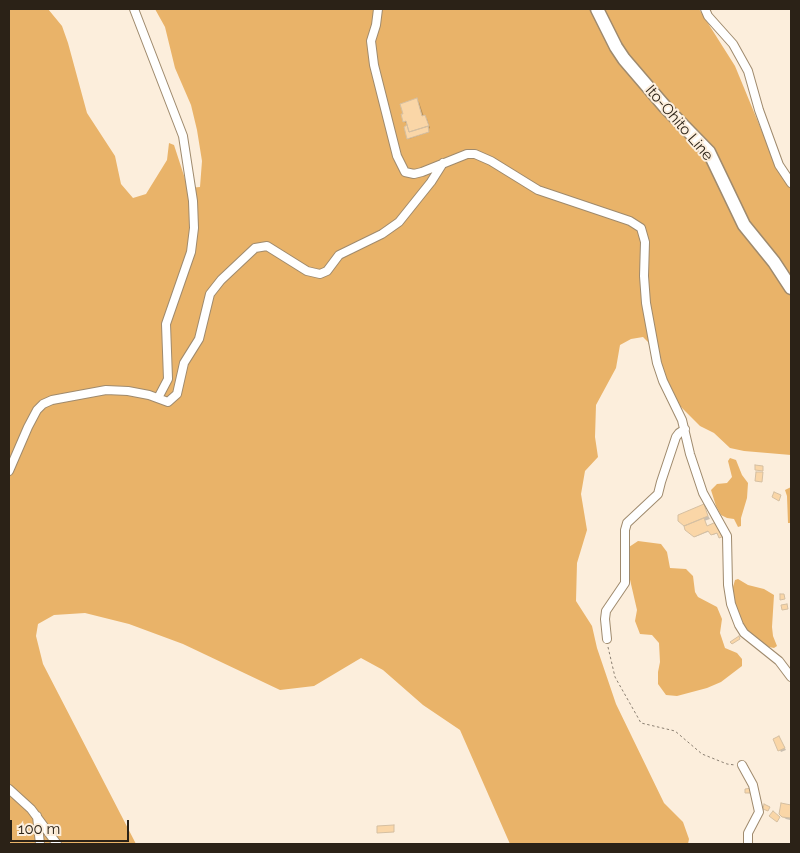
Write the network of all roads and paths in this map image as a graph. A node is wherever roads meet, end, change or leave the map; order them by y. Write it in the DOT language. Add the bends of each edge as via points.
graph roads {
  1 [pos="134,9"];
  2 [pos="378,9"];
  3 [pos="597,9"];
  4 [pos="705,9"];
  5 [pos="443,163"];
  6 [pos="791,183"];
  7 [pos="791,288"];
  8 [pos="158,398"];
  9 [pos="685,429"];
  10 [pos="9,471"];
  11 [pos="607,639"];
  12 [pos="791,677"];
  13 [pos="742,765"];
  14 [pos="9,789"];
  15 [pos="37,816"];
  16 [pos="40,844"];
  17 [pos="57,844"];
  18 [pos="748,844"];
  1 -- 8 [label="street" via="183,136 193,201 191,252 166,324 168,379"];
  2 -- 5 [label="street" via="371,41 374,65 400,162 405,172 414,174"];
  3 -- 7 [label="main road, Ito-Ohito Line" via="624,59 709,152 744,225"];
  4 -- 6 [label="street" via="733,44 748,71 779,165"];
  5 -- 8 [label="street" via="399,222 340,255 327,271 320,274 307,271 267,246 255,248 210,294 199,339 184,363 176,394 168,402"];
  5 -- 9 [label="street" via="467,154 482,156 538,190 641,228 645,242 646,303 657,363"];
  8 -- 10 [label="street" via="106,390 43,404 28,427"];
  9 -- 11 [label="street" via="676,437 658,494 627,524 625,583 606,611"];
  9 -- 12 [label="street" via="703,493 727,536 729,596 739,625 744,633 779,661"];
  11 -- 13 [label="path" via="615,677 641,723 675,731 702,754 727,764"];
  13 -- 18 [label="street" via="753,785 759,812 748,834"];
  14 -- 15 [label="street"];
  15 -- 16 [label="street"];
  15 -- 17 [label="street"];
}
